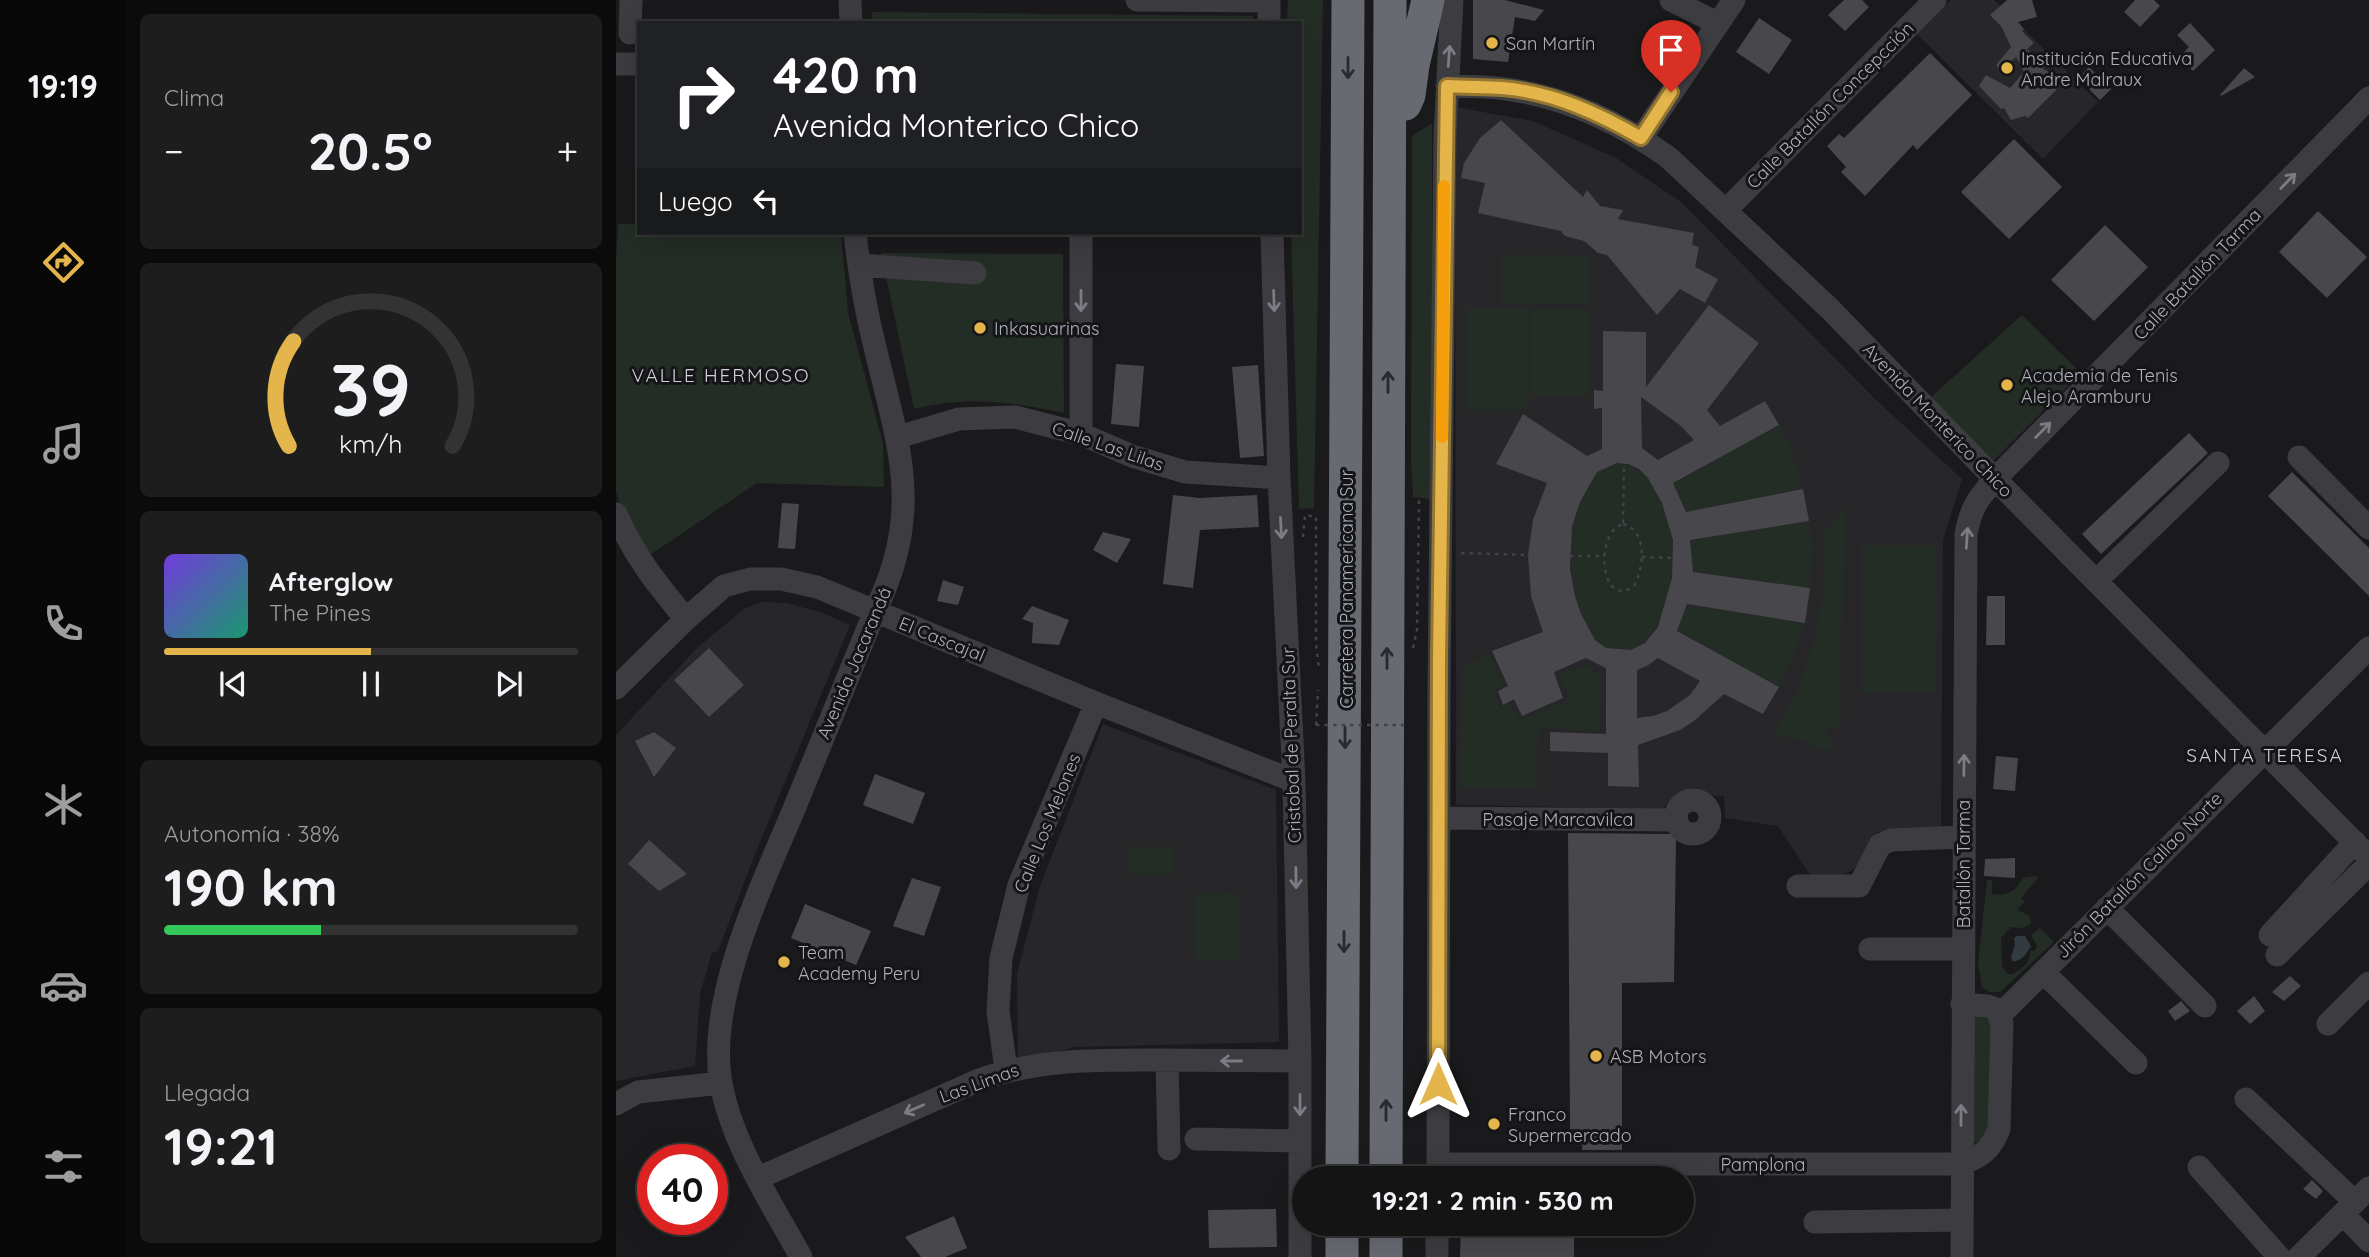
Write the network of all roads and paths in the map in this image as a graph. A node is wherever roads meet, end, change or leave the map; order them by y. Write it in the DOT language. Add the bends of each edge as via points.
graph roads {
  1 [pos="631,0"];
  2 [pos="850,0"];
  3 [pos="1137,0"];
  4 [pos="1348,0"];
  5 [pos="1390,0"];
  6 [pos="1428,0"];
  7 [pos="1452,0"];
  8 [pos="1671,0"];
  9 [pos="1734,0"];
  10 [pos="1935,0"];
  11 [pos="1269,8"];
  12 [pos="850,21"];
  13 [pos="1717,23"];
  14 [pos="628,33"];
  15 [pos="616,64"];
  16 [pos="637,64"];
  17 [pos="1447,86"];
  18 [pos="2369,98"];
  19 [pos="1391,138"];
  20 [pos="1641,138"];
  21 [pos="1726,210"];
  22 [pos="855,235"];
  23 [pos="1081,235"];
  24 [pos="1272,235"];
  25 [pos="859,265"];
  26 [pos="975,273"];
  27 [pos="1082,434"];
  28 [pos="898,437"];
  29 [pos="2299,457"];
  30 [pos="1623,463"];
  31 [pos="2218,463"];
  32 [pos="1279,478"];
  33 [pos="1995,479"];
  34 [pos="1419,500"];
  35 [pos="616,514"];
  36 [pos="1305,515"];
  37 [pos="1623,524"];
  38 [pos="2369,528"];
  39 [pos="1454,553"];
  40 [pos="1528,555"];
  41 [pos="1570,555"];
  42 [pos="1605,556"];
  43 [pos="1642,557"];
  44 [pos="1673,558"];
  45 [pos="2096,580"];
  46 [pos="875,611"];
  47 [pos="686,619"];
  48 [pos="2369,648"];
  49 [pos="1413,651"];
  50 [pos="1319,672"];
  51 [pos="616,688"];
  52 [pos="1318,688"];
  53 [pos="1096,703"];
  54 [pos="1408,725"];
  55 [pos="2264,750"];
  56 [pos="1294,781"];
  57 [pos="1439,818"];
  58 [pos="1689,834"];
  59 [pos="1963,837"];
  60 [pos="2362,850"];
  61 [pos="2369,864"];
  62 [pos="1798,886"];
  63 [pos="2107,908"];
  64 [pos="1870,949"];
  65 [pos="1962,949"];
  66 [pos="2043,972"];
  67 [pos="2369,983"];
  68 [pos="1962,1004"];
  69 [pos="2205,1006"];
  70 [pos="2000,1015"];
  71 [pos="2328,1024"];
  72 [pos="1167,1060"];
  73 [pos="1300,1061"];
  74 [pos="2136,1063"];
  75 [pos="1006,1070"];
  76 [pos="721,1083"];
  77 [pos="2246,1099"];
  78 [pos="616,1104"];
  79 [pos="1196,1139"];
  80 [pos="1300,1141"];
  81 [pos="1169,1149"];
  82 [pos="1961,1164"];
  83 [pos="1342,1166"];
  84 [pos="1386,1166"];
  85 [pos="1438,1166"];
  86 [pos="2199,1167"];
  87 [pos="1694,1168"];
  88 [pos="758,1178"];
  89 [pos="2356,1201"];
  90 [pos="1962,1220"];
  91 [pos="1815,1222"];
  92 [pos="1342,1236"];
  93 [pos="1386,1236"];
  94 [pos="1437,1236"];
  95 [pos="2369,1241"];
  96 [pos="801,1257"];
  97 [pos="1300,1257"];
  98 [pos="1342,1257"];
  99 [pos="1386,1257"];
  100 [pos="1437,1257"];
  101 [pos="1962,1257"];
  102 [pos="2279,1257"];
  103 [pos="2299,1257"];
  1 -- 14 [label="street"];
  2 -- 12 [label="street"];
  3 -- 11 [label="street"];
  4 -- 83 [label="highway, Carretera Panamericana Sur, one-way"];
  5 -- 19 [label="highway"];
  6 -- 19 [label="highway" via="1409,95"];
  17 -- 7 [label="street, one-way"];
  8 -- 13 [label="street"];
  9 -- 13 [label="street"];
  10 -- 21 [label="street, Calle Batallón Concepcción"];
  13 -- 20 [label="street"];
  15 -- 16 [label="street"];
  17 -- 20 [label="street, Avenida Monterico Chico" via="1541,95 1605,117"];
  17 -- 57 [label="street"];
  33 -- 18 [label="street, Calle Batallón Tarma, one-way"];
  84 -- 19 [label="highway, one-way"];
  20 -- 21 [label="street, Avenida Monterico Chico"];
  21 -- 33 [label="street, Avenida Monterico Chico" via="1830,309"];
  22 -- 25 [label="street, Avenida Jacarandá"];
  23 -- 27 [label="street, one-way"];
  24 -- 32 [label="street, Cristobal de Peralta Sur, one-way"];
  25 -- 26 [label="street"];
  25 -- 28 [label="street, Avenida Jacarandá"];
  27 -- 28 [label="street, Calle Las Lilas" via="1015,417 959,419"];
  27 -- 32 [label="street, Calle Las Lilas" via="1185,472"];
  28 -- 46 [label="street, Avenida Jacarandá" via="904,497 901,538"];
  29 -- 38 [label="street"];
  30 -- 37 [label="path"];
  31 -- 45 [label="street"];
  32 -- 56 [label="street, Cristobal de Peralta Sur, one-way"];
  33 -- 45 [label="street, Avenida Monterico Chico"];
  59 -- 33 [label="street, Batallón Tarma, one-way" via="1966,534 1976,501"];
  34 -- 49 [label="path"];
  35 -- 47 [label="street" via="648,574"];
  36 -- 50 [label="path" via="1316,517"];
  37 -- 42 [label="path" via="1614,528"];
  37 -- 43 [label="path" via="1637,534"];
  39 -- 40 [label="path"];
  41 -- 42 [label="path"];
  42 -- 43 [label="path" via="1609,583 1623,591 1638,580"];
  43 -- 44 [label="path"];
  45 -- 55 [label="street, Avenida Monterico Chico"];
  46 -- 47 [label="street, El Cascajal" via="817,587 781,579 750,579 724,586"];
  46 -- 53 [label="street, El Cascajal"];
  46 -- 76 [label="street, Avenida Jacarandá" via="745,929 727,987 720,1041"];
  47 -- 51 [label="street, El Cascajal"];
  48 -- 55 [label="street, Jirón Batallón Callao Norte"];
  52 -- 54 [label="path, bridge" via="1317,725"];
  53 -- 56 [label="street, El Cascajal"];
  53 -- 75 [label="street, Calle Los Melones" via="1016,897 1002,958 998,1012"];
  55 -- 60 [label="street, Avenida Monterico Chico"];
  55 -- 63 [label="street, Jirón Batallón Callao Norte"];
  56 -- 73 [label="street, Cristobal de Peralta Sur, one-way"];
  57 -- 58 [label="street, Pasaje Marcavilca"];
  57 -- 85 [label="street"];
  59 -- 62 [label="street" via="1891,840 1880,845 1859,886"];
  59 -- 65 [label="street, Batallón Tarma"];
  60 -- 61 [label="street" via="2274,945"];
  63 -- 66 [label="street, Jirón Batallón Callao Norte"];
  63 -- 69 [label="street"];
  64 -- 65 [label="street"];
  65 -- 68 [label="street, Batallón Tarma"];
  66 -- 70 [label="street, Jirón Batallón Callao Norte"];
  66 -- 74 [label="street"];
  67 -- 71 [label="street"];
  68 -- 70 [label="street" via="1988,1006"];
  82 -- 68 [label="street, Batallón Tarma, one-way"];
  70 -- 82 [label="street" via="1999,1129 1986,1152"];
  73 -- 72 [label="street, Las Limas, one-way"];
  72 -- 75 [label="street, Las Limas" via="1079,1060"];
  72 -- 81 [label="street"];
  73 -- 80 [label="street, Cristobal de Peralta Sur, one-way"];
  75 -- 88 [label="street, Las Limas, one-way"];
  76 -- 78 [label="street" via="638,1092"];
  76 -- 88 [label="street, Avenida Jacarandá" via="737,1139"];
  77 -- 89 [label="street"];
  79 -- 80 [label="street"];
  80 -- 97 [label="street, Cristobal de Peralta Sur"];
  82 -- 87 [label="street, Pamplona"];
  82 -- 90 [label="street, Batallón Tarma"];
  86 -- 102 [label="street"];
  88 -- 96 [label="street, Avenida Jacarandá"];
  89 -- 95 [label="street"];
  89 -- 103 [label="street"];
  90 -- 91 [label="street"];
  90 -- 101 [label="street, Batallón Tarma"];
  92 -- 98 [label="highway"];
  93 -- 99 [label="highway"];
  94 -- 100 [label="street"];
}
